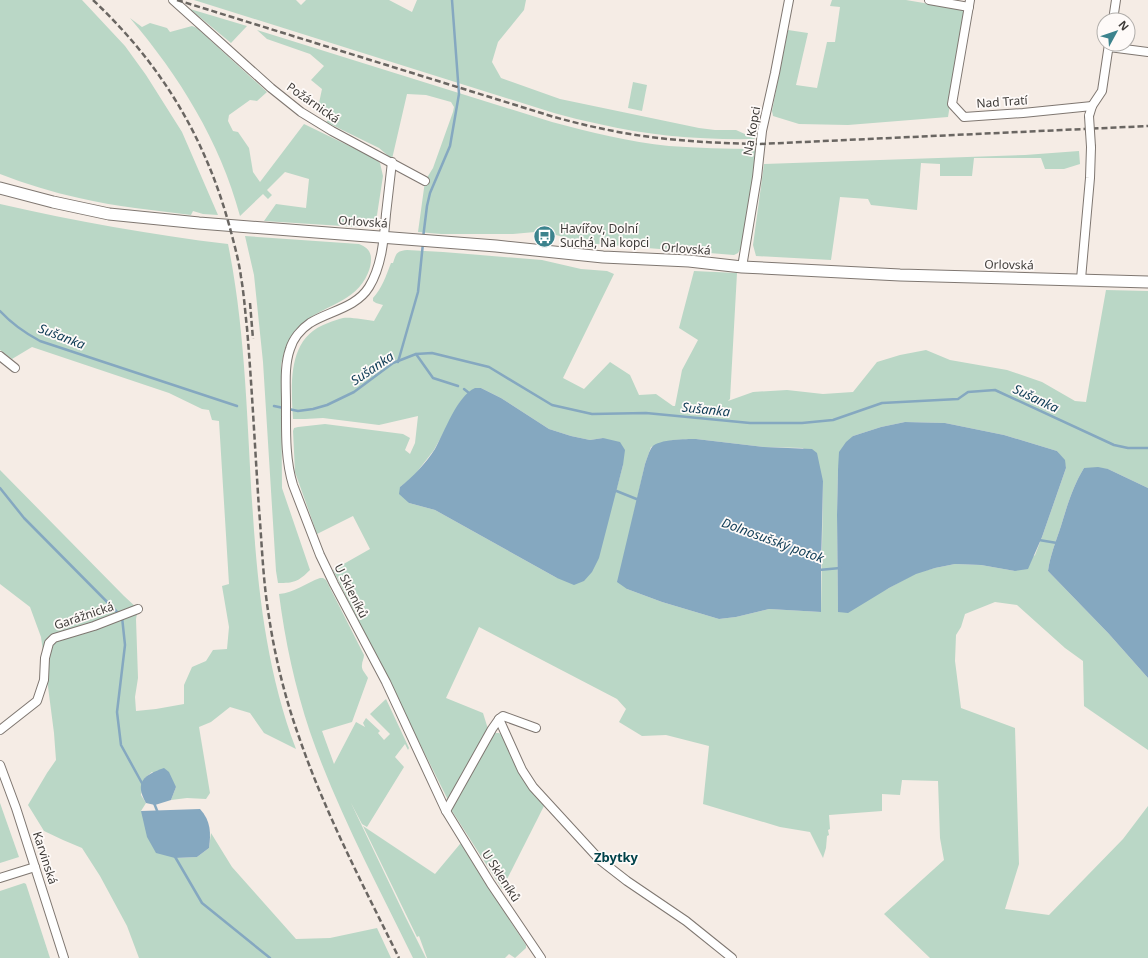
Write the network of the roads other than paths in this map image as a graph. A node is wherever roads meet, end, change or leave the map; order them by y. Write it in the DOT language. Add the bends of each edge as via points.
graph roads {
  1 [pos="173,0"];
  2 [pos="790,0"];
  3 [pos="929,0"];
  4 [pos="1116,0"];
  5 [pos="969,4"];
  6 [pos="1114,12"];
  7 [pos="1136,50"];
  8 [pos="1108,52"];
  9 [pos="1148,52"];
  10 [pos="1092,106"];
  11 [pos="392,162"];
  12 [pos="426,180"];
  13 [pos="0,185"];
  14 [pos="0,188"];
  15 [pos="20,194"];
  16 [pos="384,237"];
  17 [pos="742,267"];
  18 [pos="1080,280"];
  19 [pos="1148,282"];
  20 [pos="0,356"];
  21 [pos="15,368"];
  22 [pos="135,610"];
  23 [pos="499,719"];
  24 [pos="536,728"];
  25 [pos="0,730"];
  26 [pos="0,765"];
  27 [pos="446,811"];
  28 [pos="35,867"];
  29 [pos="0,878"];
  30 [pos="64,958"];
  31 [pos="541,958"];
  32 [pos="732,958"];
  1 -- 11 [label="street, Požárnická" via="301,112"];
  2 -- 17 [label="street, Na Kopci" via="762,131"];
  3 -- 5 [label="street"];
  4 -- 6 [label="street"];
  5 -- 10 [label="street, Nad Tratí" via="952,104 964,117 1023,114"];
  7 -- 9 [label="street"];
  8 -- 10 [label="street" via="1102,91"];
  10 -- 18 [label="street, bridge" via="1090,178"];
  11 -- 12 [label="street, Požárnická"];
  11 -- 16 [label="street"];
  13 -- 15 [label="main road"];
  14 -- 15 [label="main road"];
  15 -- 16 [label="main road, Orlovská" via="109,214"];
  16 -- 17 [label="main road, Orlovská"];
  16 -- 27 [label="street, U Skleníků" via="377,270 365,293 351,304 310,323 300,332 290,348 286,364 287,455 293,485 320,555 386,682"];
  17 -- 18 [label="main road, Orlovská"];
  18 -- 19 [label="main road, Orlovská"];
  20 -- 21 [label="street"];
  22 -- 25 [label="street, Garážnická" via="54,638 49,643 44,680 37,701"];
  23 -- 24 [label="street" via="503,716"];
  23 -- 27 [label="street"];
  23 -- 32 [label="street" via="522,770 533,787 600,860 627,882 686,921"];
  26 -- 28 [label="street, Karvinská"];
  27 -- 31 [label="street, U Skleníků"];
  28 -- 29 [label="street"];
  28 -- 30 [label="street, Karvinská"];
}
